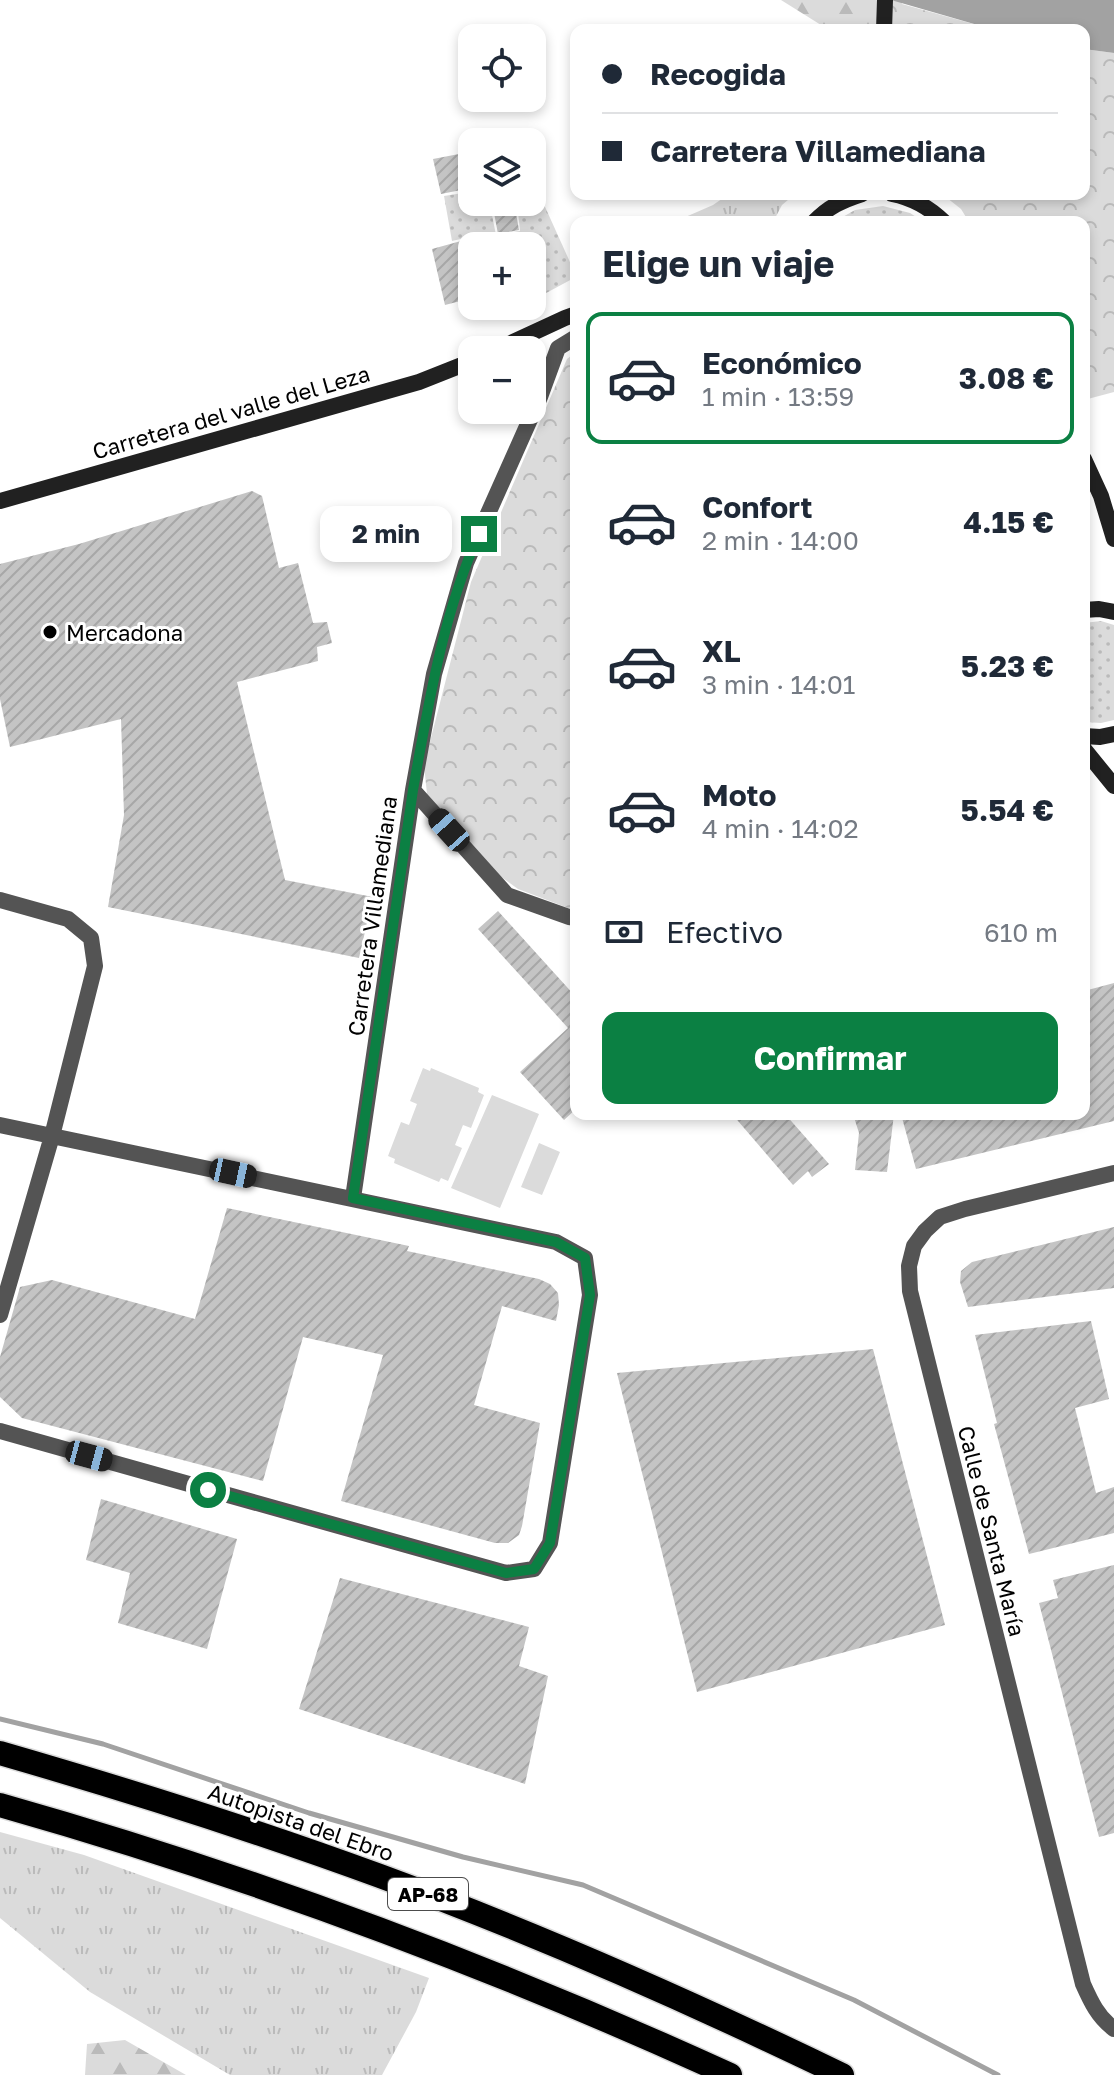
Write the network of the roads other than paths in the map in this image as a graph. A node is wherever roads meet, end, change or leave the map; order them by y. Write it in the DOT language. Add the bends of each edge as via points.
graph roads {
  1 [pos="885,0"];
  2 [pos="884,24"];
  3 [pos="841,200"];
  4 [pos="920,200"];
  5 [pos="820,216"];
  6 [pos="937,216"];
  7 [pos="570,317"];
  8 [pos="527,336"];
  9 [pos="570,341"];
  10 [pos="458,367"];
  11 [pos="1090,472"];
  12 [pos="0,501"];
  13 [pos="1114,539"];
  14 [pos="1090,610"];
  15 [pos="1114,612"];
  16 [pos="1114,734"];
  17 [pos="1090,736"];
  18 [pos="1090,756"];
  19 [pos="1114,786"];
  20 [pos="413,790"];
  21 [pos="0,900"];
  22 [pos="570,917"];
  23 [pos="0,1125"];
  24 [pos="52,1136"];
  25 [pos="1114,1173"];
  26 [pos="353,1198"];
  27 [pos="0,1315"];
  28 [pos="0,1431"];
  29 [pos="0,1753"];
  30 [pos="0,1805"];
  31 [pos="1114,2029"];
  32 [pos="730,2075"];
  33 [pos="842,2075"];
  1 -- 2 [label="main road"];
  3 -- 5 [label="main road"];
  4 -- 6 [label="main road"];
  7 -- 8 [label="main road"];
  9 -- 20 [label="street, Carretera Villamediana" via="558,348 466,563 434,674"];
  10 -- 12 [label="main road, Carretera del valle del Leza"];
  11 -- 13 [label="main road"];
  14 -- 15 [label="main road"];
  16 -- 17 [label="main road"];
  18 -- 19 [label="main road"];
  20 -- 22 [label="street" via="507,895"];
  20 -- 26 [label="street, Carretera Villamediana"];
  21 -- 24 [label="street" via="68,919 91,938 95,966"];
  23 -- 24 [label="street"];
  24 -- 26 [label="street"];
  24 -- 27 [label="street"];
  25 -- 31 [label="street, Calle de Santa María" via="940,1217 914,1246 909,1266 910,1291 1083,1984 1094,2008"];
  26 -- 28 [label="street" via="556,1242 585,1258 587,1310 550,1543 534,1569 506,1573"];
  29 -- 33 [label="highway, Autopista del Ebro / AP-68" via="381,1876 616,1970"];
  30 -- 32 [label="highway, AP-68" via="208,1868 370,1925 528,1986"];
}
